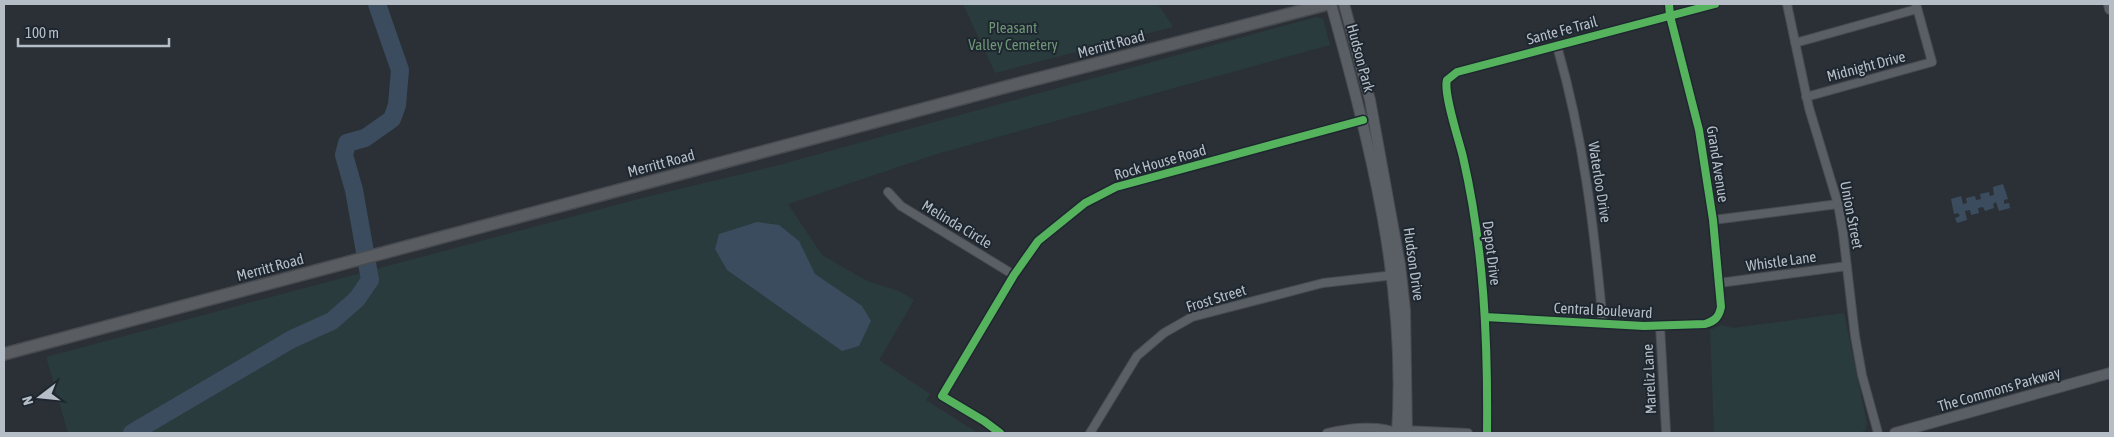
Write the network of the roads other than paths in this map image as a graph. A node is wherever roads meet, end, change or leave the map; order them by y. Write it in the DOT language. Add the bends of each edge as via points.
graph roads {
  1 [pos="1329,4"];
  2 [pos="1344,4"];
  3 [pos="1664,4"];
  4 [pos="1669,4"];
  5 [pos="1714,4"];
  6 [pos="1787,4"];
  7 [pos="2109,4"];
  8 [pos="1917,6"];
  9 [pos="2110,9"];
  10 [pos="1670,16"];
  11 [pos="1795,43"];
  12 [pos="1557,46"];
  13 [pos="1447,80"];
  14 [pos="1806,96"];
  15 [pos="1370,100"];
  16 [pos="1363,120"];
  17 [pos="888,192"];
  18 [pos="1838,204"];
  19 [pos="1713,220"];
  20 [pos="1847,266"];
  21 [pos="1396,274"];
  22 [pos="1014,275"];
  23 [pos="1719,283"];
  24 [pos="1486,317"];
  25 [pos="1717,318"];
  26 [pos="1603,324"];
  27 [pos="1660,326"];
  28 [pos="4,354"];
  29 [pos="2110,373"];
  30 [pos="1666,431"];
  31 [pos="1401,432"];
  32 [pos="1000,433"];
  33 [pos="1090,433"];
  34 [pos="1327,433"];
  35 [pos="1468,433"];
  36 [pos="1487,433"];
  37 [pos="1878,433"];
  38 [pos="1895,433"];
  1 -- 16 [label="street, Hudson Park"];
  1 -- 28 [label="main road, Merritt Road" via="1003,87"];
  2 -- 15 [label="street, Hudson Park"];
  3 -- 10 [label="street, Grand Avenue"];
  4 -- 10 [label="street, Grand Avenue"];
  5 -- 10 [label="street, Sante Fe Trail"];
  6 -- 11 [label="street, Union Street"];
  7 -- 9 [label="street"];
  8 -- 11 [label="street"];
  8 -- 14 [label="street, Midnight Drive" via="1932,62"];
  10 -- 12 [label="street, Sante Fe Trail"];
  10 -- 19 [label="street, Grand Avenue" via="1699,130"];
  11 -- 14 [label="street, Union Street"];
  12 -- 13 [label="street, Sante Fe Trail" via="1457,72"];
  12 -- 26 [label="street, Waterloo Drive" via="1588,182"];
  13 -- 24 [label="street, Depot Drive" via="1446,90 1474,218"];
  14 -- 18 [label="street, Union Street"];
  15 -- 21 [label="street, Hudson Drive"];
  16 -- 21 [label="street, Hudson Drive"];
  16 -- 22 [label="street, Rock House Road" via="1116,187 1085,202 1062,220 1038,241"];
  17 -- 22 [label="street, Melinda Circle" via="901,206"];
  18 -- 19 [label="street"];
  18 -- 20 [label="street, Union Street"];
  19 -- 23 [label="street, Grand Avenue"];
  20 -- 23 [label="street, Whistle Lane"];
  20 -- 37 [label="street, Union Street" via="1862,375"];
  21 -- 31 [label="street, Hudson Drive" via="1405,310"];
  21 -- 33 [label="street, Frost Street" via="1323,283 1192,317 1164,333 1137,356"];
  22 -- 32 [label="street, Rock House Road" via="942,396"];
  23 -- 25 [label="street, Grand Avenue" via="1721,307"];
  24 -- 26 [label="street, Central Boulevard"];
  24 -- 36 [label="street, Depot Drive"];
  25 -- 27 [label="street, Central Boulevard" via="1705,324"];
  26 -- 27 [label="street, Central Boulevard"];
  27 -- 30 [label="street, Mareliz Lane"];
  29 -- 38 [label="street, The Commons Parkway"];
  31 -- 34 [label="street" via="1368,428"];
  31 -- 35 [label="street"];
}
